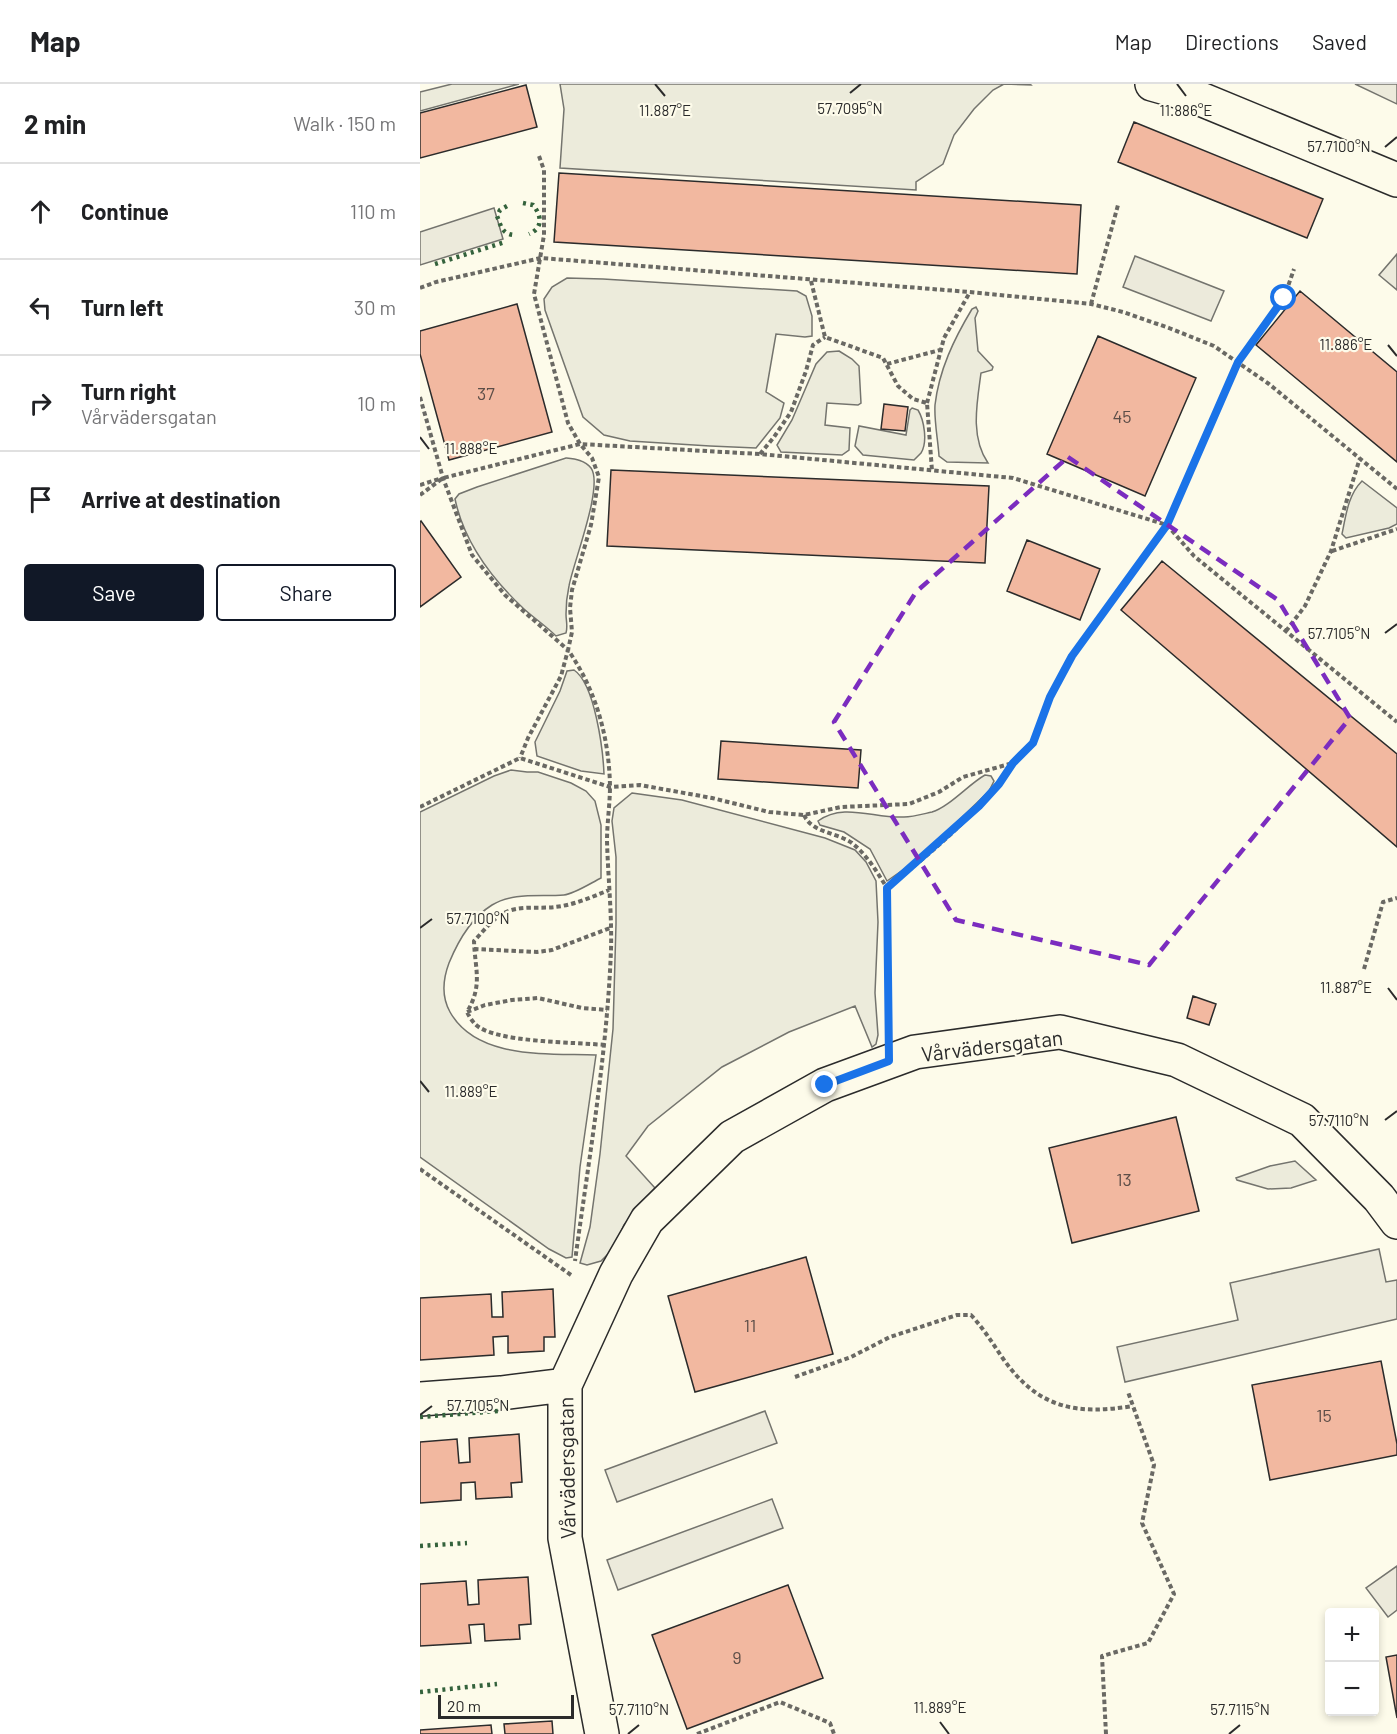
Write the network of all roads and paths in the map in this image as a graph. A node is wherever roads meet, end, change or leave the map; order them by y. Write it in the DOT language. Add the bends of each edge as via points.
graph roads {
  1 [pos="1152,84"];
  2 [pos="539,156"];
  3 [pos="1397,180"];
  4 [pos="1118,204"];
  5 [pos="541,258"];
  6 [pos="1294,269"];
  7 [pos="811,280"];
  8 [pos="420,288"];
  9 [pos="970,292"];
  10 [pos="1091,304"];
  11 [pos="825,337"];
  12 [pos="940,350"];
  13 [pos="1238,362"];
  14 [pos="887,364"];
  15 [pos="420,397"];
  16 [pos="927,403"];
  17 [pos="580,444"];
  18 [pos="760,454"];
  19 [pos="1360,458"];
  20 [pos="932,471"];
  21 [pos="443,478"];
  22 [pos="420,484"];
  23 [pos="1397,489"];
  24 [pos="420,495"];
  25 [pos="1167,525"];
  26 [pos="1397,529"];
  27 [pos="1331,551"];
  28 [pos="1286,630"];
  29 [pos="568,650"];
  30 [pos="1397,722"];
  31 [pos="520,758"];
  32 [pos="1013,763"];
  33 [pos="610,787"];
  34 [pos="420,807"];
  35 [pos="804,815"];
  36 [pos="887,888"];
  37 [pos="609,890"];
  38 [pos="1397,898"];
  39 [pos="610,928"];
  40 [pos="474,949"];
  41 [pos="1365,969"];
  42 [pos="607,1010"];
  43 [pos="467,1012"];
  44 [pos="605,1046"];
  45 [pos="889,1061"];
  46 [pos="420,1169"];
  47 [pos="1397,1222"];
  48 [pos="795,1377"];
  49 [pos="566,1385"];
  50 [pos="1128,1392"];
  51 [pos="420,1399"];
  52 [pos="1133,1406"];
  53 [pos="602,1734"];
  54 [pos="697,1734"];
  55 [pos="834,1734"];
  56 [pos="1106,1734"];
  1 -- 3 [label="street" via="1191,95"];
  2 -- 5 [label="path" via="544,170"];
  4 -- 10 [label="path"];
  5 -- 7 [label="path"];
  5 -- 8 [label="path"];
  5 -- 17 [label="path" via="534,294 568,423"];
  6 -- 13 [label="path" via="1284,298"];
  7 -- 9 [label="path"];
  7 -- 11 [label="path"];
  9 -- 10 [label="path"];
  9 -- 12 [label="path"];
  10 -- 13 [label="path" via="1169,328 1214,346"];
  11 -- 14 [label="path" via="883,358"];
  11 -- 18 [label="path" via="813,345 791,412"];
  12 -- 14 [label="path"];
  12 -- 16 [label="path"];
  13 -- 19 [label="path"];
  13 -- 25 [label="path"];
  14 -- 16 [label="path" via="898,386 913,399"];
  15 -- 21 [label="path"];
  16 -- 20 [label="path"];
  17 -- 18 [label="path"];
  17 -- 21 [label="path"];
  17 -- 29 [label="path" via="592,458 599,477 591,525 572,590"];
  18 -- 20 [label="path"];
  19 -- 23 [label="path"];
  19 -- 27 [label="path"];
  20 -- 25 [label="path" via="1013,478"];
  21 -- 22 [label="path"];
  21 -- 24 [label="path"];
  21 -- 29 [label="path" via="472,555 505,595"];
  25 -- 28 [label="path" via="1194,556"];
  25 -- 32 [label="path" via="1072,656 1050,697 1033,743"];
  26 -- 27 [label="path"];
  27 -- 28 [label="path" via="1305,606"];
  28 -- 30 [label="path"];
  29 -- 31 [label="path" via="561,676"];
  29 -- 33 [label="path" via="595,700 607,746"];
  31 -- 33 [label="path"];
  31 -- 34 [label="path"];
  32 -- 35 [label="path" via="963,777 909,804 841,807"];
  32 -- 36 [label="path" via="979,806"];
  33 -- 35 [label="path" via="640,785 769,812"];
  33 -- 37 [label="path"];
  35 -- 36 [label="path" via="815,828 850,843 867,858"];
  36 -- 45 [label="path"];
  37 -- 39 [label="path"];
  37 -- 40 [label="path" via="558,907 505,912 474,941"];
  38 -- 41 [label="path" via="1383,902"];
  39 -- 40 [label="path" via="552,950"];
  39 -- 42 [label="path"];
  40 -- 43 [label="path" via="478,977"];
  42 -- 43 [label="path" via="538,998 485,1005"];
  42 -- 44 [label="path"];
  43 -- 44 [label="path" via="476,1025 512,1038"];
  44 -- 46 [label="path" via="573,1277"];
  45 -- 47 [label="street, Vårvädersgatan" via="915,1052 1060,1032 1177,1060 1302,1120"];
  45 -- 49 [label="street, Vårvädersgatan" via="825,1085 732,1137 647,1220 616,1274"];
  48 -- 52 [label="path" via="851,1357 890,1337 957,1315 971,1315 1022,1382 1046,1400 1073,1408 1105,1410"];
  49 -- 51 [label="street"];
  49 -- 53 [label="street, Vårvädersgatan" via="565,1538"];
  50 -- 52 [label="path"];
  52 -- 56 [label="path" via="1155,1465 1142,1523 1174,1594 1148,1643 1102,1656"];
  54 -- 55 [label="path" via="780,1702 830,1723"];
}
